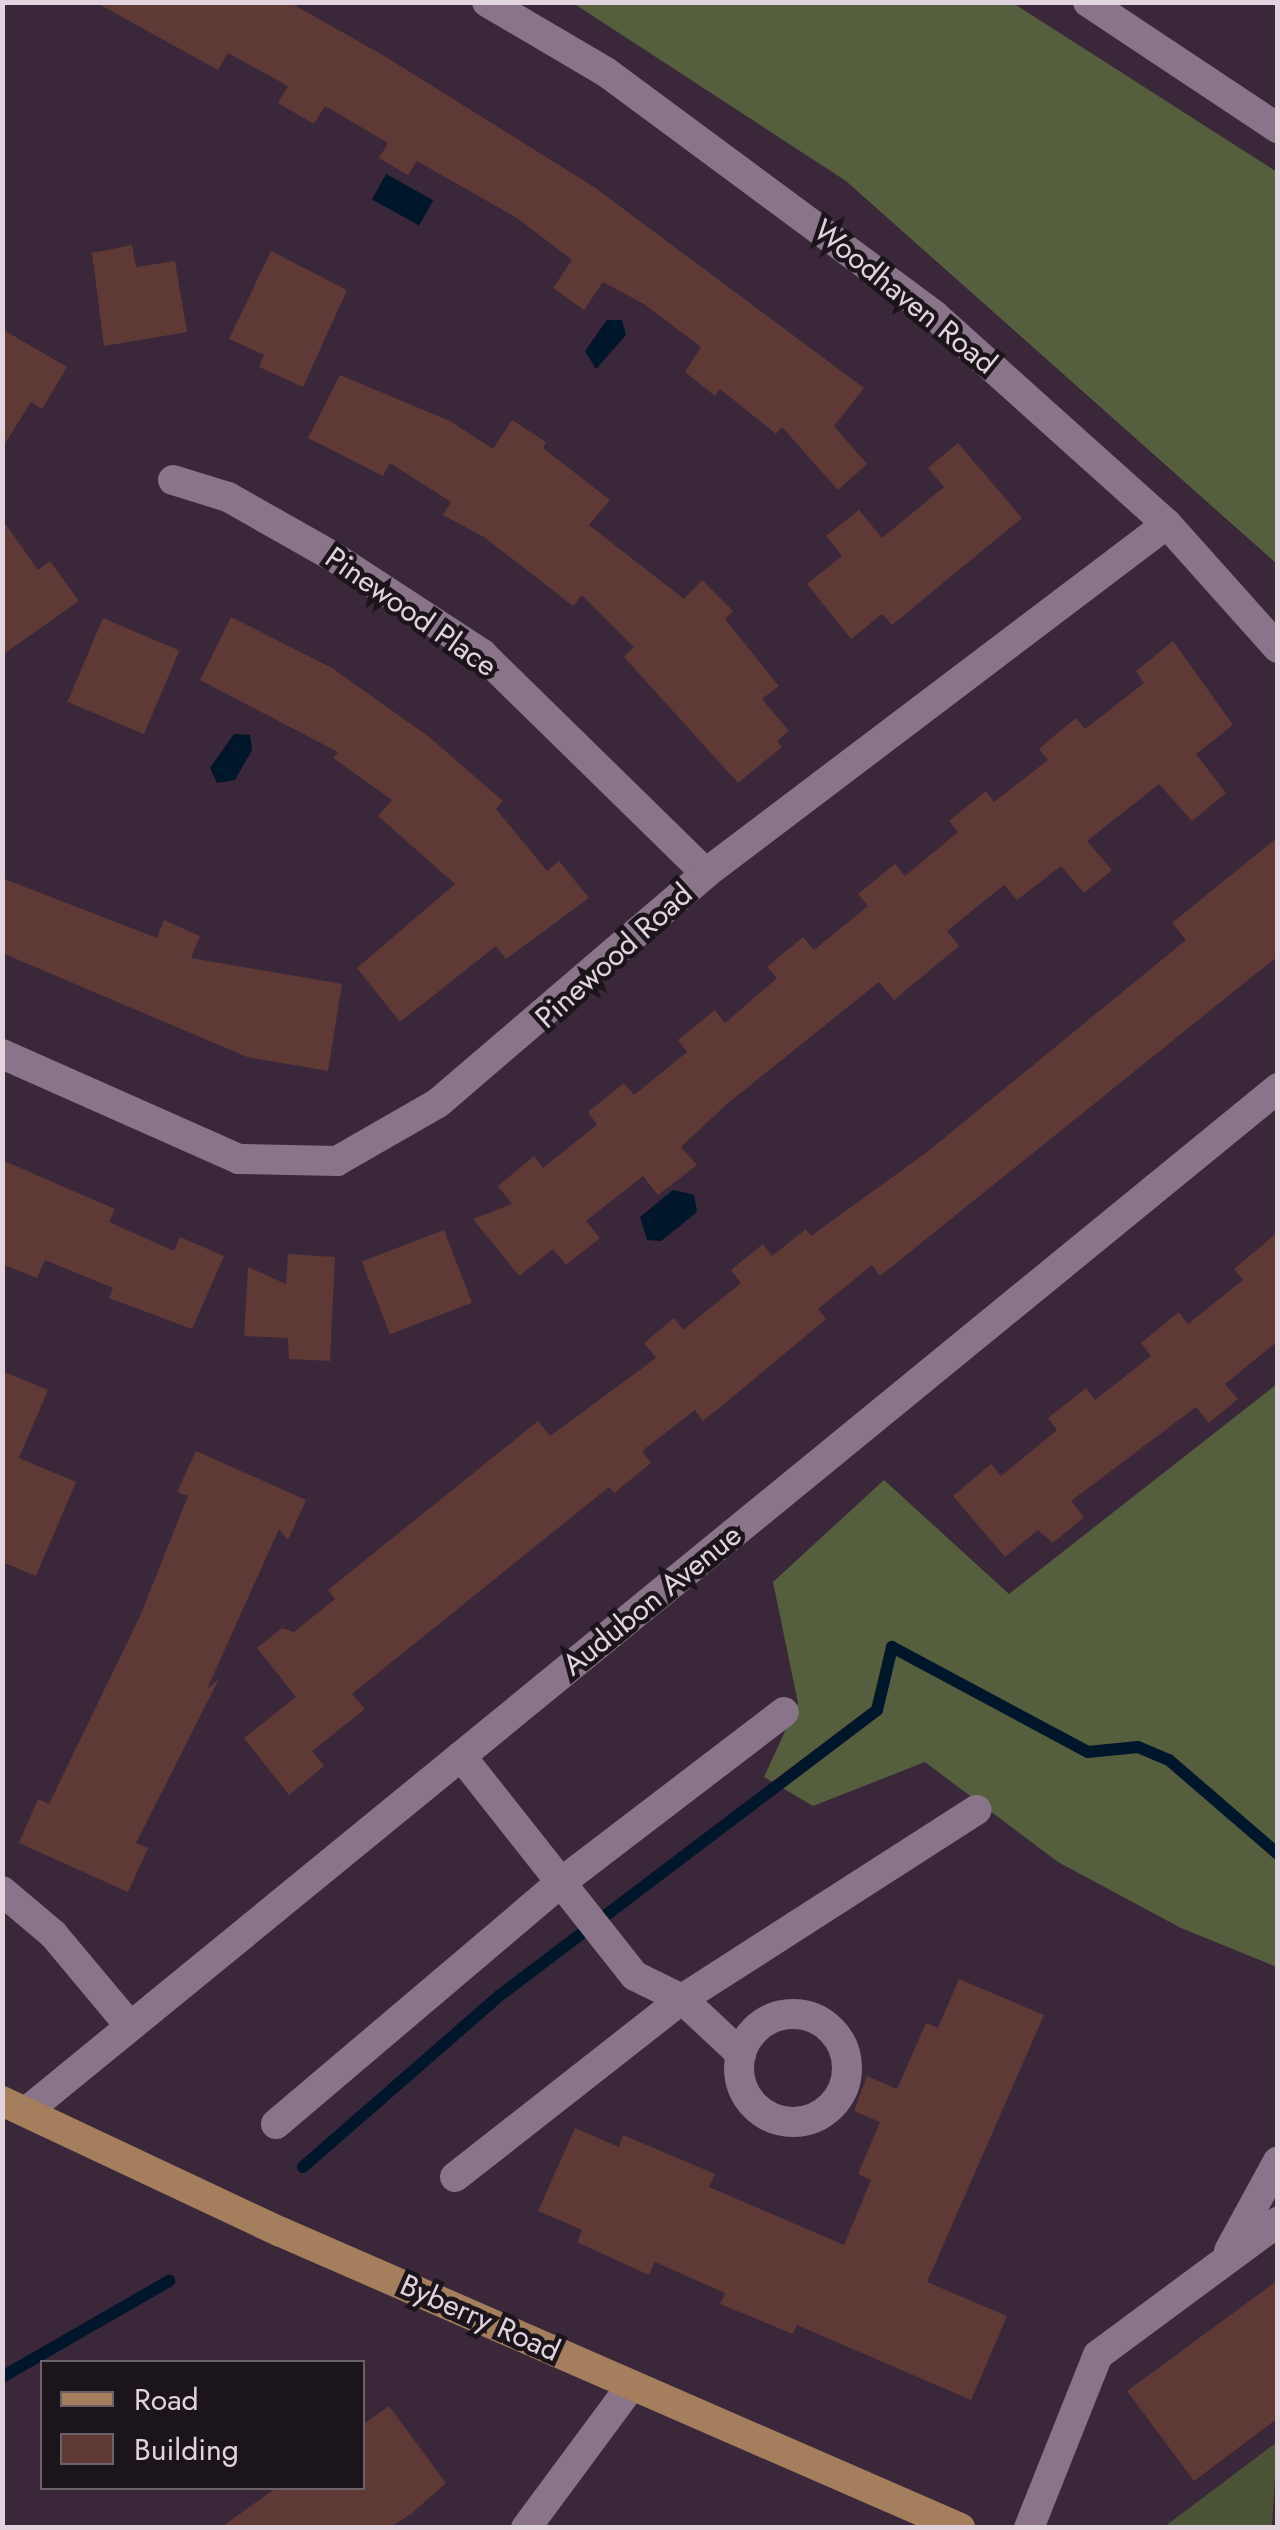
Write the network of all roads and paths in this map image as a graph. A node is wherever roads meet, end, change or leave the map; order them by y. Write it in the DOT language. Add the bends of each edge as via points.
graph roads {
  1 [pos="486,2"];
  2 [pos="1090,3"];
  3 [pos="1278,128"];
  4 [pos="173,480"];
  5 [pos="1168,524"];
  6 [pos="1278,648"];
  7 [pos="706,873"];
  8 [pos="2,1054"];
  9 [pos="1278,1088"];
  10 [pos="784,1712"];
  11 [pos="461,1756"];
  12 [pos="976,1810"];
  13 [pos="2,1892"];
  14 [pos="566,1892"];
  15 [pos="682,1999"];
  16 [pos="130,2026"];
  17 [pos="740,2054"];
  18 [pos="15,2106"];
  19 [pos="276,2124"];
  20 [pos="1278,2162"];
  21 [pos="455,2177"];
  22 [pos="1278,2222"];
  23 [pos="1223,2262"];
  24 [pos="632,2385"];
  25 [pos="526,2528"];
  26 [pos="960,2528"];
  27 [pos="1029,2528"];
  1 -- 5 [label="street, Woodhaven Road" via="606,72 795,208 934,315"];
  2 -- 3 [label="street"];
  4 -- 7 [label="street, Pinewood Place" via="228,497 334,556 482,654"];
  5 -- 6 [label="street, Woodhaven Road"];
  5 -- 7 [label="street, Pinewood Road"];
  7 -- 8 [label="street, Pinewood Road" via="514,1043 438,1102 337,1161 239,1158"];
  9 -- 11 [label="street, Audubon Avenue"];
  10 -- 14 [label="street"];
  11 -- 14 [label="street"];
  11 -- 16 [label="street, Audubon Avenue"];
  12 -- 15 [label="street"];
  13 -- 16 [label="street" via="53,1934"];
  14 -- 15 [label="street" via="624,1963"];
  14 -- 19 [label="street"];
  15 -- 17 [label="street"];
  15 -- 21 [label="street"];
  16 -- 18 [label="street, Audubon Avenue"];
  18 -- 24 [label="main road, Byberry Road"];
  20 -- 23 [label="street"];
  22 -- 23 [label="street"];
  23 -- 27 [label="street" via="1098,2356"];
  24 -- 25 [label="street"];
  24 -- 26 [label="main road, Byberry Road"];
}
